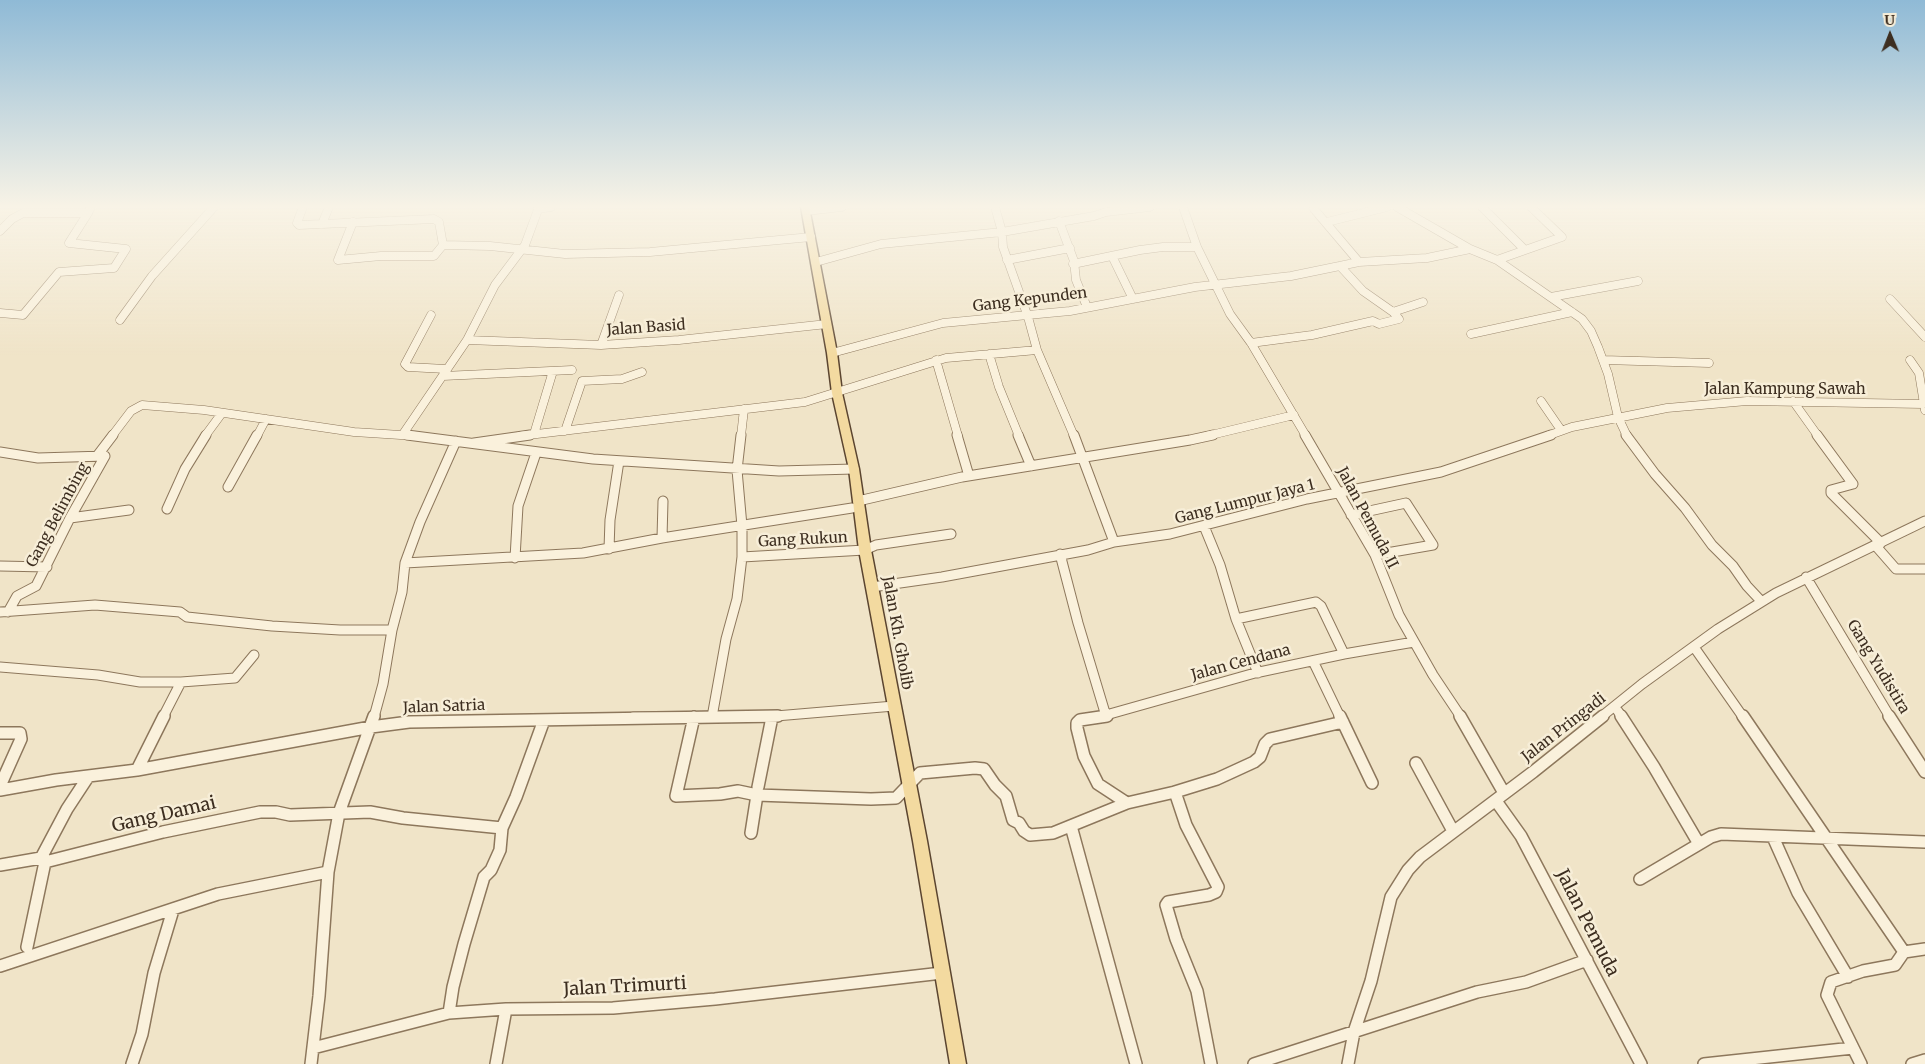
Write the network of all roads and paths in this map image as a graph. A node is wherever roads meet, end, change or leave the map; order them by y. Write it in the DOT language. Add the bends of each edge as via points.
graph roads {
  1 [pos="1112,256"];
  2 [pos="121,257"];
  3 [pos="170,257"];
  4 [pos="339,257"];
  5 [pos="374,257"];
  6 [pos="515,257"];
  7 [pos="815,257"];
  8 [pos="835,257"];
  9 [pos="1006,257"];
  10 [pos="1025,257"];
  11 [pos="1073,257"];
  12 [pos="1109,257"];
  13 [pos="1202,257"];
  14 [pos="1355,257"];
  15 [pos="1433,257"];
  16 [pos="1489,257"];
  17 [pos="1507,257"];
  18 [pos="1007,260"];
  19 [pos="1498,260"];
  20 [pos="816,262"];
  21 [pos="1359,262"];
  22 [pos="1073,264"];
  23 [pos="1340,266"];
  24 [pos="1638,281"];
  25 [pos="1217,284"];
  26 [pos="619,295"];
  27 [pos="1552,297"];
  28 [pos="1133,299"];
  29 [pos="1890,300"];
  30 [pos="1423,302"];
  31 [pos="1087,307"];
  32 [pos="1393,312"];
  33 [pos="1572,312"];
  34 [pos="0,313"];
  35 [pos="431,315"];
  36 [pos="1028,317"];
  37 [pos="120,320"];
  38 [pos="826,324"];
  39 [pos="1471,334"];
  40 [pos="1925,337"];
  41 [pos="467,340"];
  42 [pos="1251,343"];
  43 [pos="601,345"];
  44 [pos="1037,350"];
  45 [pos="832,353"];
  46 [pos="989,354"];
  47 [pos="936,360"];
  48 [pos="1603,360"];
  49 [pos="1910,360"];
  50 [pos="1709,362"];
  51 [pos="572,370"];
  52 [pos="553,371"];
  53 [pos="444,372"];
  54 [pos="642,372"];
  55 [pos="837,393"];
  56 [pos="1541,401"];
  57 [pos="1793,401"];
  58 [pos="1924,407"];
  59 [pos="744,409"];
  60 [pos="222,413"];
  61 [pos="1294,415"];
  62 [pos="1618,417"];
  63 [pos="266,419"];
  64 [pos="1561,430"];
  65 [pos="565,431"];
  66 [pos="403,434"];
  67 [pos="534,434"];
  68 [pos="456,441"];
  69 [pos="467,444"];
  70 [pos="0,452"];
  71 [pos="536,453"];
  72 [pos="97,456"];
  73 [pos="1082,458"];
  74 [pos="618,461"];
  75 [pos="1031,466"];
  76 [pos="854,468"];
  77 [pos="737,470"];
  78 [pos="969,476"];
  79 [pos="228,487"];
  80 [pos="1340,493"];
  81 [pos="663,500"];
  82 [pos="855,504"];
  83 [pos="129,510"];
  84 [pos="167,510"];
  85 [pos="1351,515"];
  86 [pos="70,518"];
  87 [pos="1925,521"];
  88 [pos="742,526"];
  89 [pos="1204,526"];
  90 [pos="951,534"];
  91 [pos="662,538"];
  92 [pos="1114,542"];
  93 [pos="1878,544"];
  94 [pos="609,549"];
  95 [pos="865,550"];
  96 [pos="1060,554"];
  97 [pos="1375,555"];
  98 [pos="742,557"];
  99 [pos="515,558"];
  100 [pos="405,563"];
  101 [pos="0,566"];
  102 [pos="47,567"];
  103 [pos="1925,569"];
  104 [pos="1806,577"];
  105 [pos="872,587"];
  106 [pos="1761,601"];
  107 [pos="4,612"];
  108 [pos="1236,619"];
  109 [pos="392,630"];
  110 [pos="1414,642"];
  111 [pos="1694,647"];
  112 [pos="1344,654"];
  113 [pos="254,655"];
  114 [pos="1313,661"];
  115 [pos="0,667"];
  116 [pos="1258,673"];
  117 [pos="181,682"];
  118 [pos="894,706"];
  119 [pos="1615,707"];
  120 [pos="1106,716"];
  121 [pos="694,717"];
  122 [pos="712,717"];
  123 [pos="772,717"];
  124 [pos="544,720"];
  125 [pos="1343,722"];
  126 [pos="1077,723"];
  127 [pos="371,727"];
  128 [pos="0,733"];
  129 [pos="1416,763"];
  130 [pos="1924,769"];
  131 [pos="138,770"];
  132 [pos="88,777"];
  133 [pos="1372,783"];
  134 [pos="0,786"];
  135 [pos="909,786"];
  136 [pos="0,790"];
  137 [pos="757,791"];
  138 [pos="1175,792"];
  139 [pos="1500,797"];
  140 [pos="1127,803"];
  141 [pos="339,813"];
  142 [pos="1071,826"];
  143 [pos="502,828"];
  144 [pos="1453,831"];
  145 [pos="751,833"];
  146 [pos="1773,837"];
  147 [pos="1826,838"];
  148 [pos="1925,842"];
  149 [pos="1699,844"];
  150 [pos="43,860"];
  151 [pos="0,865"];
  152 [pos="328,872"];
  153 [pos="1640,879"];
  154 [pos="173,910"];
  155 [pos="27,947"];
  156 [pos="1925,949"];
  157 [pos="1904,952"];
  158 [pos="1587,960"];
  159 [pos="0,966"];
  160 [pos="942,973"];
  161 [pos="1848,977"];
  162 [pos="506,1009"];
  163 [pos="449,1012"];
  164 [pos="1354,1032"];
  165 [pos="313,1048"];
  166 [pos="1853,1048"];
  167 [pos="1925,1060"];
  168 [pos="132,1064"];
  169 [pos="310,1064"];
  170 [pos="496,1064"];
  171 [pos="958,1064"];
  172 [pos="1136,1064"];
  173 [pos="1211,1064"];
  174 [pos="1254,1064"];
  175 [pos="1348,1064"];
  176 [pos="1642,1064"];
  177 [pos="1704,1064"];
  178 [pos="1861,1064"];
  179 [pos="1912,1064"];
  1 -- 28 [label="street"];
  2 -- 34 [label="street" via="114,268 59,272 23,315"];
  3 -- 37 [label="street"];
  4 -- 5 [label="street" via="338,260"];
  6 -- 41 [label="street" via="495,285"];
  7 -- 20 [label="main road, Jalan Kh. Gholib"];
  8 -- 20 [label="street"];
  9 -- 18 [label="street"];
  10 -- 18 [label="street"];
  11 -- 22 [label="street"];
  12 -- 22 [label="street"];
  13 -- 25 [label="street, Jalan Pemuda II"];
  14 -- 21 [label="street"];
  15 -- 21 [label="street, Gang Kepunden"];
  16 -- 19 [label="street"];
  17 -- 19 [label="street"];
  18 -- 36 [label="street"];
  19 -- 27 [label="street"];
  20 -- 38 [label="main road, Jalan Kh. Gholib"];
  21 -- 23 [label="street, Gang Kepunden"];
  22 -- 31 [label="street"];
  23 -- 25 [label="street, Gang Kepunden" via="1291,276"];
  23 -- 32 [label="street" via="1363,291"];
  24 -- 27 [label="street"];
  25 -- 28 [label="street, Gang Kepunden"];
  25 -- 42 [label="street, Jalan Pemuda II" via="1230,314"];
  26 -- 43 [label="street"];
  27 -- 33 [label="street"];
  28 -- 31 [label="street, Gang Kepunden"];
  29 -- 40 [label="street"];
  30 -- 32 [label="street"];
  31 -- 36 [label="street, Gang Kepunden"];
  32 -- 42 [label="street" via="1399,319"];
  33 -- 39 [label="street"];
  33 -- 48 [label="street" via="1590,331"];
  35 -- 53 [label="street" via="405,364"];
  36 -- 44 [label="street"];
  36 -- 45 [label="street, Gang Kepunden" via="944,323"];
  38 -- 43 [label="street, Jalan Basid"];
  38 -- 45 [label="main road, Jalan Kh. Gholib"];
  41 -- 43 [label="street, Jalan Basid"];
  41 -- 53 [label="street"];
  42 -- 61 [label="street, Jalan Pemuda II"];
  44 -- 46 [label="street"];
  44 -- 73 [label="street"];
  45 -- 55 [label="main road, Jalan Kh. Gholib"];
  46 -- 47 [label="street"];
  46 -- 75 [label="street"];
  47 -- 55 [label="street"];
  47 -- 78 [label="street"];
  48 -- 50 [label="street"];
  48 -- 62 [label="street"];
  49 -- 58 [label="street" via="1922,382"];
  51 -- 52 [label="street"];
  52 -- 53 [label="street"];
  52 -- 67 [label="street"];
  53 -- 66 [label="street"];
  54 -- 65 [label="street" via="622,379 582,381"];
  55 -- 59 [label="street" via="805,402"];
  55 -- 76 [label="main road, Jalan Kh. Gholib"];
  56 -- 64 [label="street"];
  57 -- 58 [label="street, Jalan Kampung Sawah"];
  57 -- 62 [label="street, Jalan Kampung Sawah" via="1715,402"];
  57 -- 93 [label="street" via="1853,484 1831,490 1831,493"];
  59 -- 65 [label="street"];
  59 -- 77 [label="street"];
  60 -- 63 [label="street"];
  60 -- 72 [label="street" via="142,405 132,411"];
  60 -- 84 [label="street" via="186,469"];
  61 -- 73 [label="street" via="1190,440"];
  61 -- 80 [label="street, Jalan Pemuda II"];
  62 -- 64 [label="street, Gang Lumpur Jaya 1"];
  62 -- 106 [label="street" via="1627,436 1655,474"];
  63 -- 66 [label="street" via="354,432"];
  63 -- 79 [label="street"];
  64 -- 80 [label="street, Gang Lumpur Jaya 1" via="1440,472"];
  65 -- 67 [label="street"];
  66 -- 68 [label="street"];
  67 -- 69 [label="street"];
  68 -- 69 [label="street"];
  68 -- 100 [label="street"];
  69 -- 71 [label="street"];
  70 -- 72 [label="street" via="38,458"];
  71 -- 74 [label="street"];
  71 -- 99 [label="street" via="518,506"];
  72 -- 86 [label="street, Gang Belimbing" via="105,456"];
  73 -- 75 [label="street"];
  73 -- 92 [label="street"];
  74 -- 77 [label="street"];
  74 -- 94 [label="street"];
  75 -- 78 [label="street"];
  76 -- 77 [label="street" via="779,472"];
  76 -- 82 [label="main road, Jalan Kh. Gholib"];
  77 -- 88 [label="street"];
  78 -- 82 [label="street"];
  80 -- 85 [label="street, Jalan Pemuda II"];
  80 -- 89 [label="street, Gang Lumpur Jaya 1"];
  81 -- 91 [label="street"];
  82 -- 88 [label="street"];
  82 -- 95 [label="main road, Jalan Kh. Gholib"];
  83 -- 86 [label="street"];
  85 -- 97 [label="street, Jalan Pemuda II"];
  85 -- 97 [label="street" via="1406,503 1433,545"];
  86 -- 102 [label="street, Gang Belimbing"];
  87 -- 93 [label="street, Jalan Pringadi"];
  88 -- 91 [label="street"];
  88 -- 98 [label="street"];
  89 -- 92 [label="street, Gang Lumpur Jaya 1"];
  89 -- 108 [label="street"];
  90 -- 95 [label="street, Gang Rukun"];
  91 -- 94 [label="street"];
  92 -- 96 [label="street, Gang Lumpur Jaya 1"];
  93 -- 103 [label="street" via="1896,570"];
  93 -- 104 [label="street, Jalan Pringadi"];
  94 -- 99 [label="street"];
  95 -- 98 [label="street, Gang Rukun"];
  95 -- 105 [label="main road, Jalan Kh. Gholib"];
  96 -- 105 [label="street, Gang Lumpur Jaya 1" via="942,578"];
  96 -- 120 [label="street"];
  97 -- 110 [label="street, Jalan Pemuda II" via="1399,615"];
  98 -- 122 [label="street" via="737,599"];
  99 -- 100 [label="street"];
  100 -- 109 [label="street" via="402,592"];
  101 -- 102 [label="street"];
  102 -- 107 [label="street, Gang Belimbing" via="36,586 17,596"];
  104 -- 106 [label="street, Jalan Pringadi"];
  104 -- 130 [label="street, Gang Yudistira"];
  105 -- 118 [label="main road, Jalan Kh. Gholib"];
  106 -- 111 [label="street, Jalan Pringadi"];
  107 -- 109 [label="street" via="95,605 180,612 187,617 272,626"];
  108 -- 112 [label="street" via="1316,602 1321,606"];
  108 -- 116 [label="street"];
  109 -- 127 [label="street" via="383,684"];
  110 -- 112 [label="street, Jalan Cendana"];
  110 -- 139 [label="street, Jalan Pemuda II" via="1456,709"];
  111 -- 119 [label="street, Jalan Pringadi"];
  111 -- 147 [label="street"];
  112 -- 114 [label="street, Jalan Cendana"];
  113 -- 117 [label="street" via="235,678"];
  114 -- 116 [label="street, Jalan Cendana"];
  114 -- 125 [label="street"];
  115 -- 117 [label="street" via="80,673 140,682"];
  116 -- 120 [label="street, Jalan Cendana"];
  117 -- 131 [label="street"];
  118 -- 123 [label="street, Jalan Satria"];
  118 -- 135 [label="main road, Jalan Kh. Gholib"];
  119 -- 139 [label="street, Jalan Pringadi"];
  119 -- 149 [label="street"];
  120 -- 126 [label="street, Jalan Cendana"];
  121 -- 122 [label="street, Jalan Satria"];
  121 -- 124 [label="street, Jalan Satria"];
  121 -- 137 [label="street" via="676,796"];
  122 -- 123 [label="street, Jalan Satria"];
  123 -- 137 [label="street"];
  124 -- 127 [label="street, Jalan Satria" via="409,722"];
  124 -- 143 [label="street"];
  125 -- 133 [label="street"];
  125 -- 138 [label="street" via="1270,739 1260,757 1245,768"];
  126 -- 140 [label="street" via="1084,756 1098,784"];
  127 -- 131 [label="street, Jalan Satria"];
  127 -- 141 [label="street"];
  128 -- 134 [label="street" via="20,733 21,739"];
  129 -- 144 [label="street"];
  131 -- 132 [label="street, Jalan Satria"];
  132 -- 136 [label="street, Jalan Satria"];
  132 -- 150 [label="street" via="67,809"];
  135 -- 137 [label="street" via="896,798 870,799"];
  135 -- 142 [label="street" via="920,773 984,769 1006,796 1014,820 1030,835 1053,833"];
  135 -- 160 [label="main road, Jalan Kh. Gholib"];
  137 -- 145 [label="street"];
  138 -- 140 [label="street"];
  138 -- 173 [label="street" via="1186,825 1218,887 1209,895 1166,905 1197,991"];
  139 -- 144 [label="street, Jalan Pringadi"];
  139 -- 158 [label="street, Jalan Pemuda"];
  140 -- 142 [label="street"];
  141 -- 143 [label="street, Gang Damai" via="370,812"];
  141 -- 150 [label="street, Gang Damai" via="244,814"];
  141 -- 152 [label="street"];
  142 -- 172 [label="street"];
  143 -- 163 [label="street" via="500,850 484,877 464,944"];
  144 -- 164 [label="street, Jalan Pringadi" via="1408,870 1391,897 1371,982"];
  146 -- 147 [label="street"];
  146 -- 149 [label="street" via="1721,834"];
  146 -- 161 [label="street" via="1798,893"];
  147 -- 148 [label="street"];
  147 -- 157 [label="street"];
  149 -- 153 [label="street"];
  150 -- 151 [label="street, Gang Damai"];
  150 -- 155 [label="street"];
  152 -- 154 [label="street" via="218,894"];
  152 -- 165 [label="street"];
  154 -- 159 [label="street"];
  154 -- 168 [label="street"];
  156 -- 157 [label="street"];
  157 -- 161 [label="street" via="1895,965"];
  158 -- 164 [label="street" via="1526,982 1477,992"];
  158 -- 176 [label="street, Jalan Pemuda"];
  160 -- 162 [label="street, Jalan Trimurti" via="613,1008"];
  160 -- 171 [label="main road, Jalan Kh. Gholib"];
  161 -- 166 [label="street" via="1831,982 1827,995"];
  162 -- 163 [label="street, Jalan Trimurti"];
  162 -- 170 [label="street"];
  163 -- 165 [label="street, Jalan Trimurti"];
  164 -- 174 [label="street"];
  164 -- 175 [label="street, Jalan Pringadi"];
  165 -- 169 [label="street"];
  166 -- 177 [label="street"];
  166 -- 178 [label="street"];
  167 -- 179 [label="street"];
}
